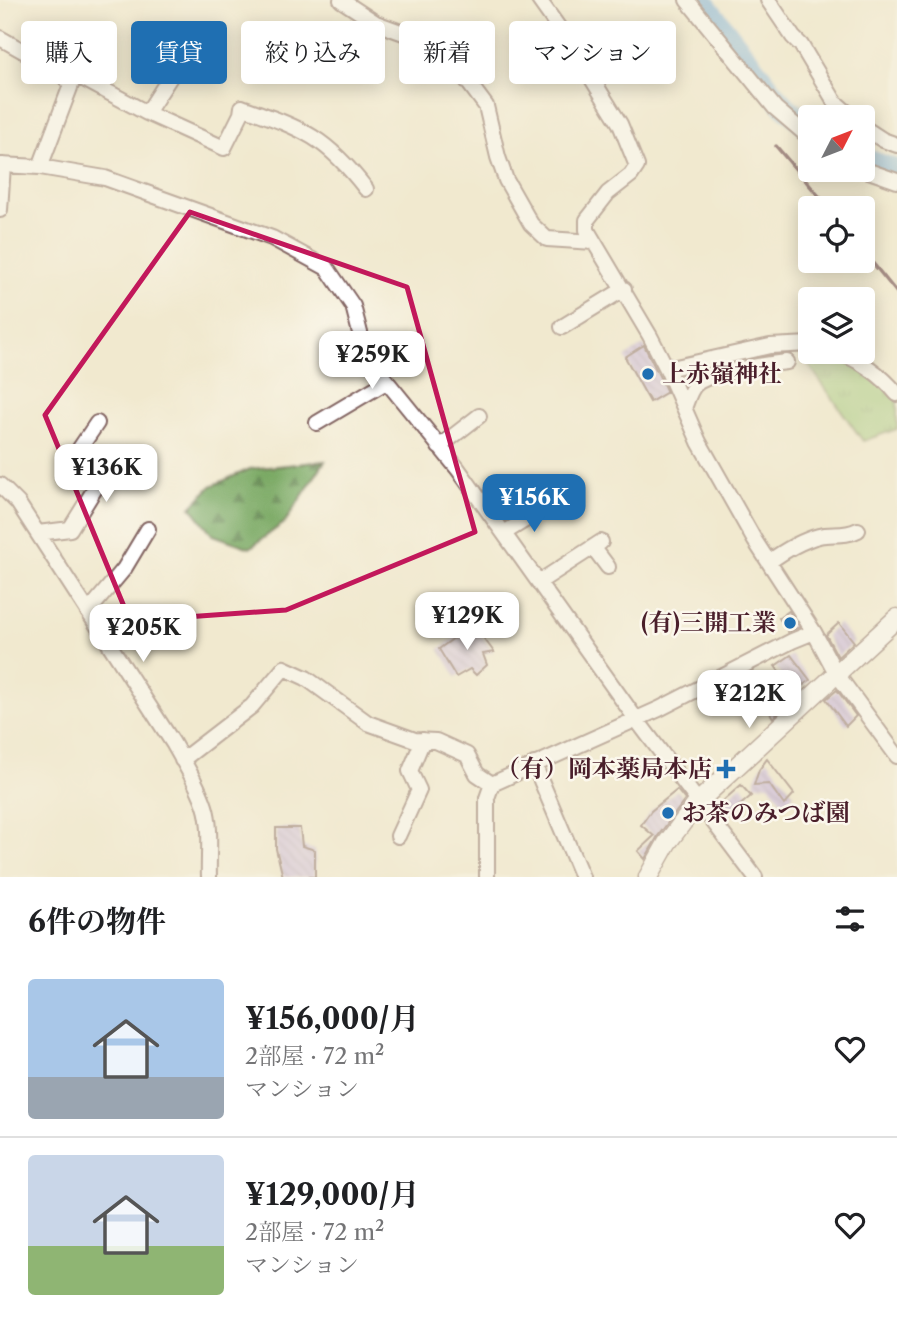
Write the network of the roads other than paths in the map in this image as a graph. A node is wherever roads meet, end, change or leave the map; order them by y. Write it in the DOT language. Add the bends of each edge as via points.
graph roads {
  1 [pos="341,0"];
  2 [pos="539,0"];
  3 [pos="687,0"];
  4 [pos="768,0"];
  5 [pos="0,38"];
  6 [pos="21,50"];
  7 [pos="70,84"];
  8 [pos="93,84"];
  9 [pos="165,84"];
  10 [pos="838,105"];
  11 [pos="146,113"];
  12 [pos="798,128"];
  13 [pos="875,135"];
  14 [pos="897,145"];
  15 [pos="1,165"];
  16 [pos="40,167"];
  17 [pos="875,173"];
  18 [pos="897,181"];
  19 [pos="366,189"];
  20 [pos="0,209"];
  21 [pos="594,242"];
  22 [pos="624,289"];
  23 [pos="562,327"];
  24 [pos="798,345"];
  25 [pos="787,362"];
  26 [pos="860,364"];
  27 [pos="667,369"];
  28 [pos="386,382"];
  29 [pos="897,394"];
  30 [pos="684,408"];
  31 [pos="480,416"];
  32 [pos="97,423"];
  33 [pos="317,423"];
  34 [pos="439,447"];
  35 [pos="0,485"];
  36 [pos="566,510"];
  37 [pos="148,529"];
  38 [pos="858,530"];
  39 [pos="37,533"];
  40 [pos="504,533"];
  41 [pos="769,562"];
  42 [pos="608,567"];
  43 [pos="539,582"];
  44 [pos="88,612"];
  45 [pos="897,618"];
  46 [pos="814,632"];
  47 [pos="836,673"];
  48 [pos="636,719"];
  49 [pos="423,740"];
  50 [pos="897,755"];
  51 [pos="182,760"];
  52 [pos="534,764"];
  53 [pos="492,784"];
  54 [pos="698,802"];
  55 [pos="398,836"];
  56 [pos="209,877"];
  57 [pos="487,877"];
  58 [pos="582,877"];
  59 [pos="648,877"];
  60 [pos="755,877"];
  1 -- 21 [label="street" via="376,23 442,47 486,106 506,180 531,224 547,239"];
  2 -- 21 [label="street" via="620,124 637,166 587,220"];
  3 -- 12 [label="street" via="775,108"];
  4 -- 10 [label="street"];
  5 -- 6 [label="street"];
  7 -- 16 [label="street"];
  8 -- 11 [label="street"];
  9 -- 11 [label="street"];
  11 -- 19 [label="street" via="224,148 242,107 299,127 331,148"];
  13 -- 14 [label="street"];
  15 -- 16 [label="street"];
  15 -- 20 [label="street"];
  16 -- 28 [label="street" via="105,178 221,218 272,238 327,268 353,306 366,356"];
  17 -- 18 [label="street"];
  21 -- 22 [label="street"];
  22 -- 23 [label="street"];
  22 -- 27 [label="street"];
  24 -- 27 [label="street" via="770,346"];
  25 -- 30 [label="street" via="703,380 694,385"];
  26 -- 29 [label="street" via="886,380"];
  27 -- 30 [label="street"];
  28 -- 33 [label="street"];
  28 -- 34 [label="street"];
  30 -- 41 [label="street"];
  31 -- 34 [label="street"];
  32 -- 39 [label="street" via="80,448 109,466 70,529"];
  34 -- 40 [label="street"];
  35 -- 39 [label="street"];
  36 -- 40 [label="street" via="554,502"];
  37 -- 44 [label="street" via="124,569"];
  38 -- 41 [label="street" via="788,547"];
  39 -- 44 [label="street"];
  40 -- 43 [label="street"];
  41 -- 46 [label="street"];
  42 -- 43 [label="street" via="597,544"];
  43 -- 48 [label="street"];
  44 -- 51 [label="street"];
  45 -- 47 [label="main road"];
  46 -- 47 [label="street"];
  46 -- 48 [label="street"];
  47 -- 50 [label="street"];
  47 -- 54 [label="main road"];
  48 -- 52 [label="street"];
  48 -- 54 [label="street"];
  49 -- 51 [label="street" via="368,723 306,678 284,668 252,706"];
  49 -- 53 [label="street" via="467,755 477,774"];
  49 -- 55 [label="street" via="410,771 419,790"];
  51 -- 56 [label="street" via="206,807"];
  52 -- 53 [label="street"];
  52 -- 58 [label="street"];
  53 -- 57 [label="street" via="487,798"];
  54 -- 59 [label="main road" via="667,842"];
  54 -- 60 [label="street"];
}
